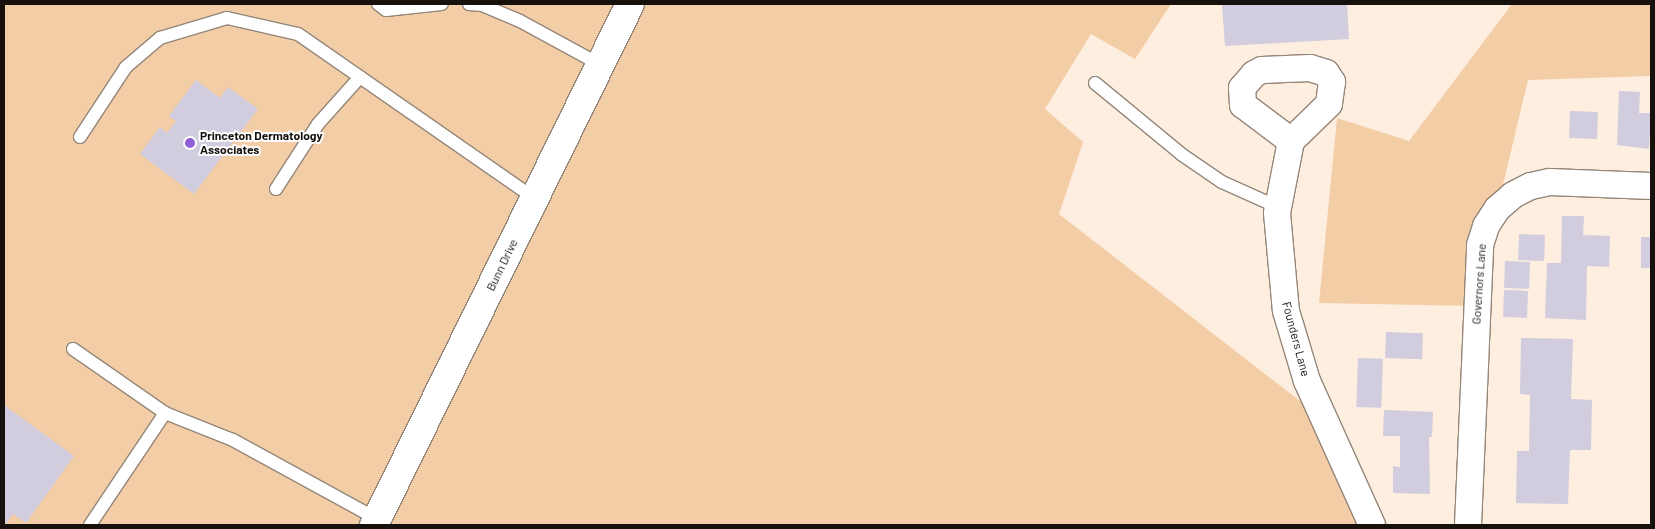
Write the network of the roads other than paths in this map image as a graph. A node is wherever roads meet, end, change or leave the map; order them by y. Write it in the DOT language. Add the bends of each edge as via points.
graph roads {
  1 [pos="378,4"];
  2 [pos="442,4"];
  3 [pos="469,4"];
  4 [pos="630,4"];
  5 [pos="600,65"];
  6 [pos="360,77"];
  7 [pos="1095,83"];
  8 [pos="80,137"];
  9 [pos="1291,141"];
  10 [pos="1651,186"];
  11 [pos="276,189"];
  12 [pos="535,198"];
  13 [pos="1278,207"];
  14 [pos="73,349"];
  15 [pos="165,413"];
  16 [pos="375,522"];
  17 [pos="90,525"];
  18 [pos="1372,525"];
  19 [pos="1468,525"];
  1 -- 2 [label="lane" via="386,10"];
  3 -- 5 [label="lane" via="482,5 520,21"];
  4 -- 5 [label="street, Bunn Drive"];
  5 -- 12 [label="street, Bunn Drive"];
  6 -- 8 [label="lane" via="298,34 227,18 160,38 126,67"];
  6 -- 11 [label="lane" via="318,124"];
  6 -- 12 [label="lane"];
  7 -- 13 [label="lane" via="1181,154 1222,182"];
  9 -- 13 [label="street, Founders Lane"];
  10 -- 19 [label="street, Governors Lane" via="1550,182 1531,186 1502,204 1486,226 1480,245"];
  12 -- 16 [label="street, Bunn Drive"];
  13 -- 18 [label="street, Founders Lane" via="1286,311 1304,372"];
  14 -- 15 [label="lane"];
  15 -- 16 [label="lane" via="232,440"];
  15 -- 17 [label="lane"];
}
